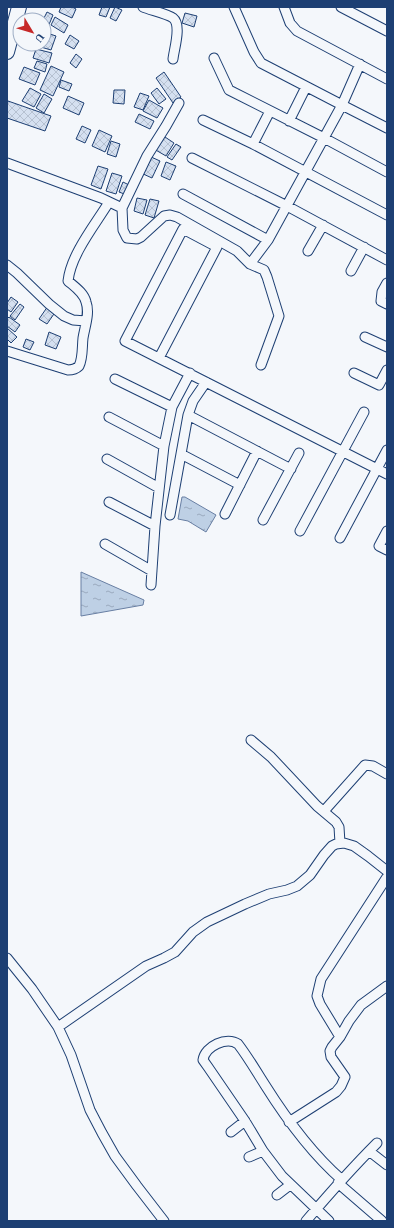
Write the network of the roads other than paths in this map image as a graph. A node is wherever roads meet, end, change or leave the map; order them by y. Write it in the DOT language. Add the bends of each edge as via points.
graph roads {
  1 [pos="19,7"];
  2 [pos="143,7"];
  3 [pos="234,7"];
  4 [pos="284,7"];
  5 [pos="341,7"];
  6 [pos="387,31"];
  7 [pos="7,52"];
  8 [pos="214,58"];
  9 [pos="173,59"];
  10 [pos="360,64"];
  11 [pos="387,79"];
  12 [pos="306,87"];
  13 [pos="180,103"];
  14 [pos="342,105"];
  15 [pos="270,111"];
  16 [pos="203,120"];
  17 [pos="289,121"];
  18 [pos="386,127"];
  19 [pos="324,138"];
  20 [pos="252,144"];
  21 [pos="192,158"];
  22 [pos="7,163"];
  23 [pos="306,172"];
  24 [pos="387,172"];
  25 [pos="183,194"];
  26 [pos="109,202"];
  27 [pos="288,206"];
  28 [pos="122,208"];
  29 [pos="387,215"];
  30 [pos="323,225"];
  31 [pos="268,240"];
  32 [pos="364,247"];
  33 [pos="308,251"];
  34 [pos="387,260"];
  35 [pos="250,264"];
  36 [pos="7,265"];
  37 [pos="351,271"];
  38 [pos="387,283"];
  39 [pos="387,304"];
  40 [pos="86,321"];
  41 [pos="365,337"];
  42 [pos="387,348"];
  43 [pos="7,351"];
  44 [pos="160,358"];
  45 [pos="261,365"];
  46 [pos="387,370"];
  47 [pos="190,373"];
  48 [pos="354,373"];
  49 [pos="115,379"];
  50 [pos="206,382"];
  51 [pos="172,407"];
  52 [pos="364,412"];
  53 [pos="188,415"];
  54 [pos="109,417"];
  55 [pos="164,446"];
  56 [pos="387,450"];
  57 [pos="257,451"];
  58 [pos="343,452"];
  59 [pos="299,453"];
  60 [pos="181,454"];
  61 [pos="107,459"];
  62 [pos="291,469"];
  63 [pos="377,469"];
  64 [pos="387,474"];
  65 [pos="240,485"];
  66 [pos="159,488"];
  67 [pos="109,502"];
  68 [pos="225,514"];
  69 [pos="170,515"];
  70 [pos="263,520"];
  71 [pos="155,526"];
  72 [pos="300,531"];
  73 [pos="387,531"];
  74 [pos="340,538"];
  75 [pos="105,544"];
  76 [pos="387,550"];
  77 [pos="152,571"];
  78 [pos="151,585"];
  79 [pos="251,740"];
  80 [pos="387,774"];
  81 [pos="324,811"];
  82 [pos="340,843"];
  83 [pos="387,871"];
  84 [pos="387,877"];
  85 [pos="7,958"];
  86 [pos="387,986"];
  87 [pos="58,1027"];
  88 [pos="340,1037"];
  89 [pos="245,1121"];
  90 [pos="289,1122"];
  91 [pos="231,1132"];
  92 [pos="377,1143"];
  93 [pos="263,1151"];
  94 [pos="369,1151"];
  95 [pos="249,1157"];
  96 [pos="387,1165"];
  97 [pos="340,1181"];
  98 [pos="290,1185"];
  99 [pos="277,1195"];
  100 [pos="316,1210"];
  101 [pos="164,1221"];
  102 [pos="306,1221"];
  103 [pos="329,1221"];
  104 [pos="382,1221"];
  1 -- 7 [label="main road"];
  2 -- 9 [label="street" via="176,22 178,27"];
  3 -- 12 [label="street" via="261,63"];
  4 -- 10 [label="street" via="290,23 297,31"];
  5 -- 6 [label="street"];
  8 -- 15 [label="street" via="229,90"];
  10 -- 11 [label="street"];
  10 -- 14 [label="street"];
  12 -- 14 [label="street"];
  12 -- 17 [label="street"];
  13 -- 28 [label="street" via="147,156"];
  14 -- 18 [label="street"];
  14 -- 19 [label="street"];
  15 -- 17 [label="street"];
  15 -- 20 [label="street"];
  16 -- 20 [label="street"];
  17 -- 19 [label="street"];
  19 -- 23 [label="street"];
  19 -- 24 [label="street"];
  20 -- 23 [label="street"];
  21 -- 27 [label="street"];
  22 -- 26 [label="street"];
  23 -- 27 [label="street"];
  23 -- 29 [label="street"];
  25 -- 31 [label="street"];
  26 -- 28 [label="street"];
  26 -- 40 [label="street" via="76,254 69,272 68,281 86,301"];
  27 -- 30 [label="street"];
  27 -- 31 [label="street"];
  28 -- 35 [label="street" via="122,230 127,238 141,237 164,216 170,215 237,251"];
  30 -- 32 [label="street"];
  30 -- 33 [label="street"];
  31 -- 35 [label="street"];
  32 -- 34 [label="street"];
  32 -- 37 [label="street"];
  35 -- 45 [label="street" via="264,270 279,316"];
  36 -- 40 [label="street" via="64,316"];
  38 -- 39 [label="street" via="381,301"];
  40 -- 43 [label="street" via="81,360 72,370"];
  41 -- 42 [label="street"];
  44 -- 44 [label="street" via="217,247 183,229 125,341"];
  44 -- 47 [label="street"];
  46 -- 48 [label="street" via="379,385"];
  47 -- 50 [label="street"];
  47 -- 51 [label="street"];
  49 -- 51 [label="street"];
  50 -- 53 [label="street" via="192,401"];
  50 -- 58 [label="street"];
  51 -- 55 [label="street"];
  52 -- 58 [label="street"];
  53 -- 57 [label="street"];
  53 -- 60 [label="street"];
  54 -- 55 [label="street"];
  55 -- 66 [label="street"];
  56 -- 63 [label="street"];
  57 -- 62 [label="street"];
  57 -- 65 [label="street"];
  58 -- 63 [label="street"];
  58 -- 72 [label="street"];
  59 -- 62 [label="street"];
  60 -- 65 [label="street"];
  60 -- 69 [label="street"];
  61 -- 66 [label="street"];
  62 -- 70 [label="street"];
  63 -- 64 [label="street"];
  63 -- 74 [label="street"];
  65 -- 68 [label="street"];
  66 -- 71 [label="street"];
  67 -- 71 [label="street"];
  71 -- 77 [label="street"];
  73 -- 76 [label="street" via="379,546"];
  75 -- 77 [label="street"];
  77 -- 78 [label="street"];
  79 -- 81 [label="street"];
  80 -- 81 [label="street" via="373,766 365,765"];
  81 -- 82 [label="street" via="339,827"];
  82 -- 83 [label="street" via="354,846"];
  82 -- 87 [label="street" via="332,846 310,875 297,886 269,894 207,922 193,932 175,952 146,966"];
  84 -- 88 [label="street" via="321,979 317,996"];
  85 -- 87 [label="street"];
  86 -- 88 [label="street" via="361,1005"];
  87 -- 101 [label="street" via="102,1134 115,1156"];
  88 -- 90 [label="street" via="330,1051 331,1057 345,1077 341,1086 336,1092"];
  89 -- 90 [label="street" via="203,1060 221,1041 232,1040 238,1044"];
  89 -- 91 [label="street"];
  89 -- 93 [label="street"];
  90 -- 97 [label="street"];
  92 -- 94 [label="street"];
  93 -- 95 [label="street"];
  93 -- 98 [label="street"];
  94 -- 96 [label="street"];
  94 -- 97 [label="street"];
  97 -- 100 [label="street"];
  97 -- 104 [label="street"];
  98 -- 99 [label="street"];
  98 -- 100 [label="street"];
  100 -- 102 [label="street"];
  100 -- 103 [label="street"];
}
